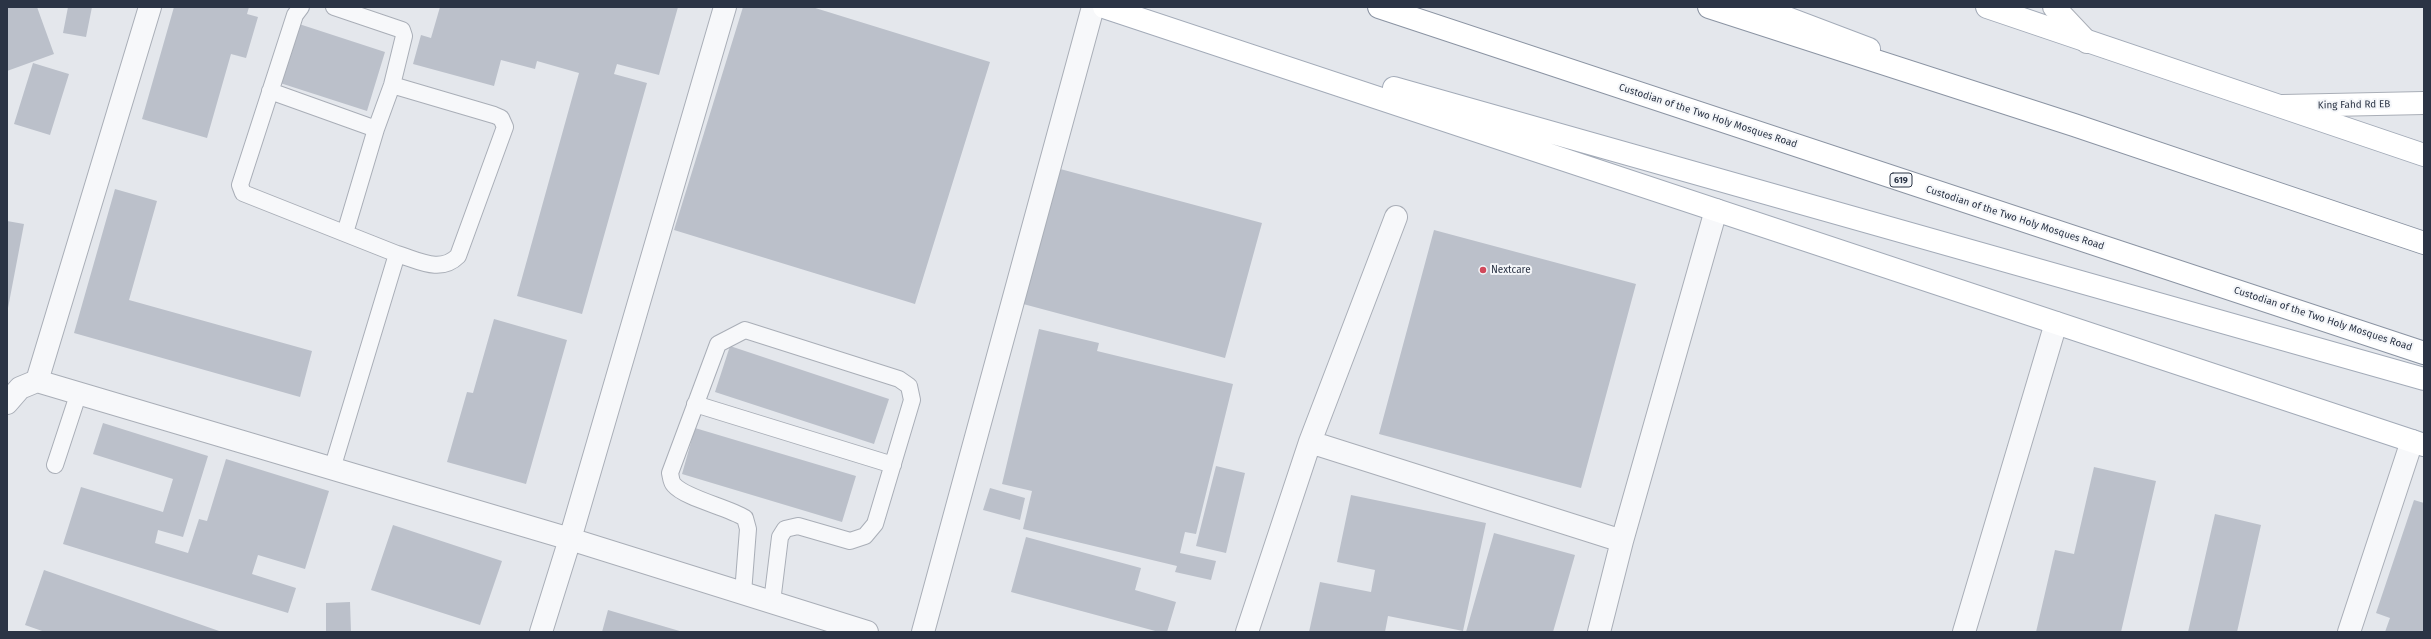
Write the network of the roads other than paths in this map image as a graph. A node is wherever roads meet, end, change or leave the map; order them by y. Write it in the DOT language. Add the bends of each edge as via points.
graph roads {
  1 [pos="150,7"];
  2 [pos="301,7"];
  3 [pos="334,7"];
  4 [pos="725,7"];
  5 [pos="1093,7"];
  6 [pos="1105,7"];
  7 [pos="1379,7"];
  8 [pos="1709,7"];
  9 [pos="1758,7"];
  10 [pos="1987,7"];
  11 [pos="2054,7"];
  12 [pos="2088,42"];
  13 [pos="392,85"];
  14 [pos="270,92"];
  15 [pos="2424,103"];
  16 [pos="2284,106"];
  17 [pos="2074,125"];
  18 [pos="376,129"];
  19 [pos="2424,155"];
  20 [pos="1716,210"];
  21 [pos="1396,217"];
  22 [pos="345,232"];
  23 [pos="2424,243"];
  24 [pos="397,254"];
  25 [pos="2056,323"];
  26 [pos="2424,353"];
  27 [pos="2424,379"];
  28 [pos="36,381"];
  29 [pos="79,392"];
  30 [pos="7,404"];
  31 [pos="696,404"];
  32 [pos="1310,442"];
  33 [pos="2418,443"];
  34 [pos="892,464"];
  35 [pos="55,465"];
  36 [pos="332,469"];
  37 [pos="570,539"];
  38 [pos="1622,541"];
  39 [pos="743,593"];
  40 [pos="772,602"];
  41 [pos="541,632"];
  42 [pos="867,632"];
  43 [pos="923,632"];
  44 [pos="1247,632"];
  45 [pos="1599,632"];
  46 [pos="1964,632"];
  47 [pos="2349,632"];
  1 -- 28 [label="street"];
  2 -- 14 [label="lane" via="294,14"];
  3 -- 13 [label="lane" via="402,30 404,44"];
  4 -- 37 [label="street"];
  5 -- 43 [label="street"];
  6 -- 20 [label="main road"];
  6 -- 27 [label="main road"];
  7 -- 26 [label="main road, Custodian of the Two Holy Mosques Road / 619"];
  8 -- 17 [label="main road"];
  9 -- 17 [label="main road"];
  10 -- 12 [label="main road"];
  11 -- 12 [label="main road"];
  12 -- 16 [label="main road"];
  13 -- 18 [label="lane"];
  13 -- 24 [label="lane" via="494,115 501,118 505,127 458,256 451,263 439,266"];
  14 -- 18 [label="lane"];
  14 -- 22 [label="lane" via="240,185 243,193"];
  15 -- 16 [label="main road, King Fahd Rd EB"];
  16 -- 19 [label="main road"];
  17 -- 23 [label="main road"];
  18 -- 22 [label="lane"];
  20 -- 25 [label="main road"];
  20 -- 38 [label="street"];
  21 -- 32 [label="street"];
  22 -- 24 [label="lane"];
  24 -- 36 [label="lane"];
  25 -- 33 [label="main road"];
  25 -- 46 [label="street"];
  28 -- 29 [label="street"];
  28 -- 30 [label="street" via="20,388"];
  29 -- 35 [label="lane"];
  29 -- 36 [label="street"];
  31 -- 34 [label="lane"];
  31 -- 34 [label="lane" via="718,344 745,330 899,379 909,386 912,400"];
  31 -- 39 [label="lane" via="670,473 672,483 680,491 745,518 748,529"];
  32 -- 38 [label="street"];
  32 -- 44 [label="street"];
  33 -- 47 [label="street"];
  34 -- 40 [label="lane" via="875,524 865,536 850,541 798,526 785,529 780,537"];
  36 -- 37 [label="street"];
  37 -- 39 [label="street"];
  37 -- 41 [label="street"];
  38 -- 45 [label="street"];
  39 -- 40 [label="street"];
  40 -- 42 [label="street"];
}
